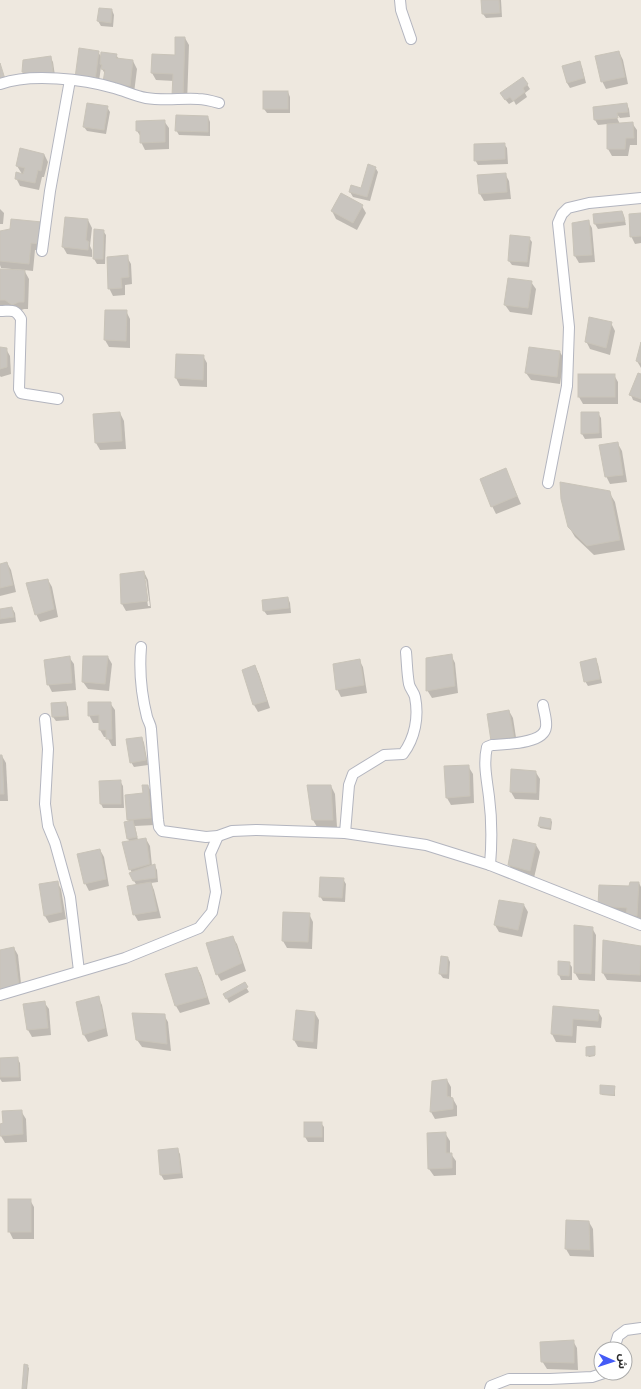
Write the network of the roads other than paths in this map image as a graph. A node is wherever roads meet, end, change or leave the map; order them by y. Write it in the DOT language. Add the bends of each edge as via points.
graph roads {
  1 [pos="400,0"];
  2 [pos="411,39"];
  3 [pos="70,80"];
  4 [pos="0,84"];
  5 [pos="219,103"];
  6 [pos="641,198"];
  7 [pos="42,250"];
  8 [pos="0,311"];
  9 [pos="58,399"];
  10 [pos="548,483"];
  11 [pos="141,647"];
  12 [pos="406,652"];
  13 [pos="543,705"];
  14 [pos="45,719"];
  15 [pos="345,833"];
  16 [pos="218,836"];
  17 [pos="490,865"];
  18 [pos="641,925"];
  19 [pos="79,972"];
  20 [pos="0,995"];
  21 [pos="641,1328"];
  22 [pos="616,1341"];
  23 [pos="593,1377"];
  24 [pos="490,1389"];
  1 -- 2 [label="street"];
  3 -- 4 [label="street" via="27,78"];
  3 -- 5 [label="street" via="113,88 145,98 199,99"];
  3 -- 7 [label="street"];
  6 -- 10 [label="street" via="589,203 568,208 558,223 569,327 567,386"];
  8 -- 9 [label="street" via="14,311 21,319 21,393"];
  11 -- 16 [label="street" via="139,668 151,729 159,827 162,831 170,833"];
  12 -- 15 [label="street" via="409,684 416,699 414,734 403,754 384,755 353,774 349,785"];
  13 -- 17 [label="street" via="546,726 541,736 531,741 487,747 485,764 492,825"];
  14 -- 19 [label="street" via="48,749 45,804 48,826 70,897"];
  15 -- 16 [label="street" via="257,830 232,831"];
  15 -- 17 [label="street" via="426,845"];
  16 -- 19 [label="street" via="210,854 216,892 212,912 199,928 125,958"];
  17 -- 18 [label="street"];
  19 -- 20 [label="street"];
  21 -- 22 [label="street" via="626,1330 618,1336"];
  23 -- 24 [label="street" via="509,1379 491,1386"];
}
